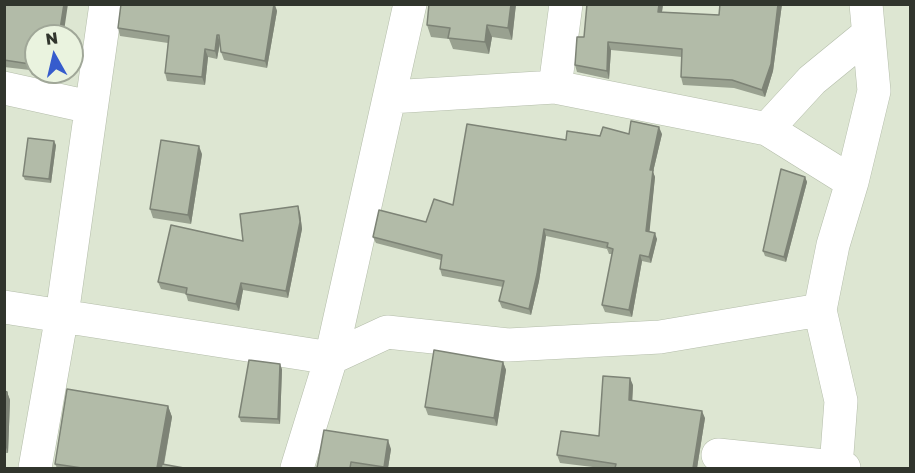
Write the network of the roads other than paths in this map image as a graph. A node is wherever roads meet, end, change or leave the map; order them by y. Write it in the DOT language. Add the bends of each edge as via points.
graph roads {
  1 [pos="106,4"];
  2 [pos="410,4"];
  3 [pos="566,4"];
  4 [pos="867,20"];
  5 [pos="555,87"];
  6 [pos="4,88"];
  7 [pos="390,97"];
  8 [pos="90,107"];
  9 [pos="767,129"];
  10 [pos="852,182"];
  11 [pos="4,307"];
  12 [pos="820,310"];
  13 [pos="62,315"];
  14 [pos="331,358"];
  15 [pos="718,455"];
  16 [pos="35,468"];
  17 [pos="297,468"];
  18 [pos="840,468"];
  1 -- 8 [label="street"];
  2 -- 7 [label="street"];
  3 -- 5 [label="street"];
  4 -- 9 [label="street"];
  4 -- 10 [label="street" via="874,91"];
  5 -- 7 [label="street"];
  5 -- 9 [label="street"];
  6 -- 8 [label="street"];
  7 -- 14 [label="street"];
  8 -- 13 [label="street"];
  9 -- 10 [label="street"];
  10 -- 12 [label="street" via="833,245"];
  11 -- 13 [label="street"];
  12 -- 14 [label="street" via="660,337 508,345 387,332"];
  12 -- 18 [label="street" via="841,401"];
  13 -- 14 [label="street"];
  13 -- 16 [label="street"];
  14 -- 17 [label="street"];
  15 -- 18 [label="street"];
}
